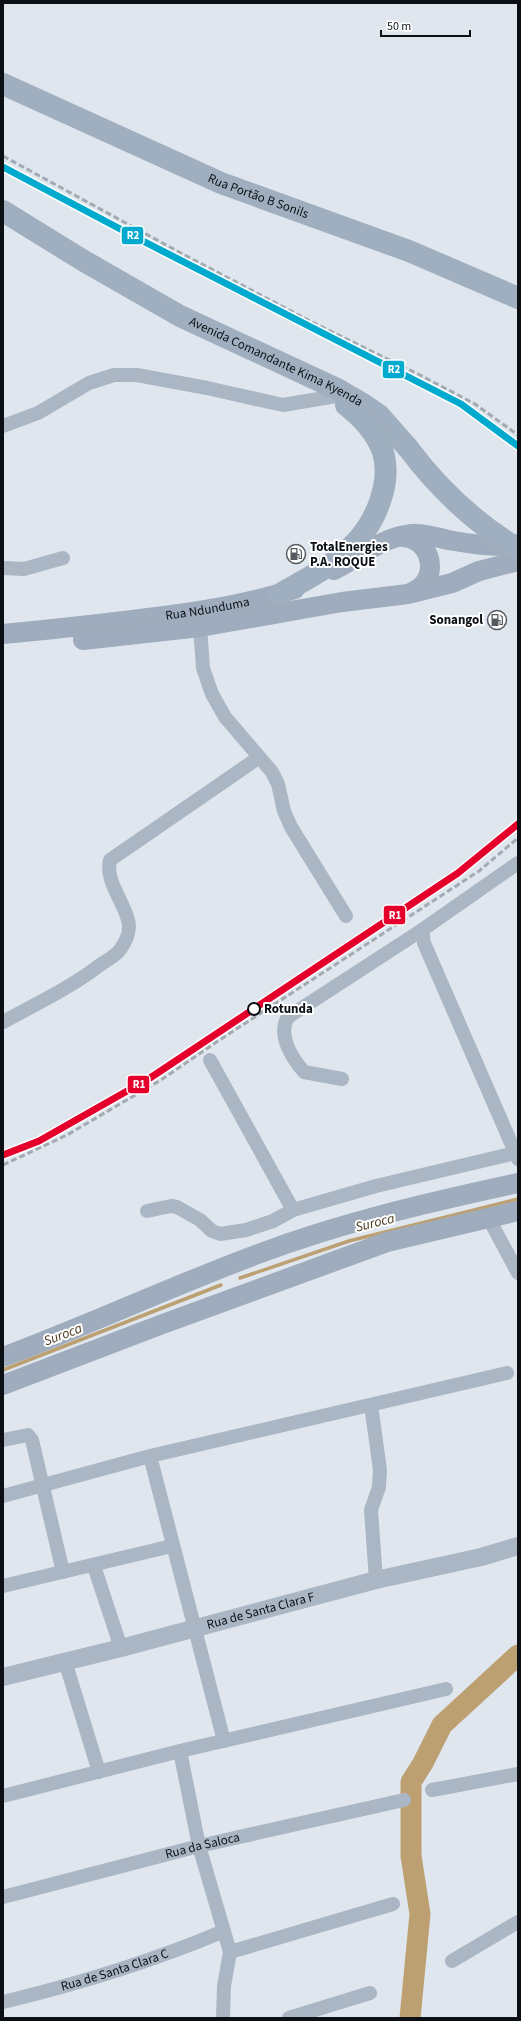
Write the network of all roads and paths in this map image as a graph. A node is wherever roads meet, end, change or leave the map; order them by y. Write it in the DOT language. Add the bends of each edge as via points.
graph roads {
  1 [pos="3,84"];
  2 [pos="3,211"];
  3 [pos="518,298"];
  4 [pos="312,378"];
  5 [pos="336,396"];
  6 [pos="3,426"];
  7 [pos="399,537"];
  8 [pos="518,544"];
  9 [pos="518,549"];
  10 [pos="63,558"];
  11 [pos="518,561"];
  12 [pos="3,568"];
  13 [pos="280,594"];
  14 [pos="408,594"];
  15 [pos="200,627"];
  16 [pos="3,634"];
  17 [pos="3,647"];
  18 [pos="258,758"];
  19 [pos="518,863"];
  20 [pos="346,916"];
  21 [pos="422,930"];
  22 [pos="3,1022"];
  23 [pos="210,1060"];
  24 [pos="342,1078"];
  25 [pos="517,1156"];
  26 [pos="518,1183"];
  27 [pos="293,1210"];
  28 [pos="147,1211"];
  29 [pos="518,1211"];
  30 [pos="489,1219"];
  31 [pos="221,1269"];
  32 [pos="518,1274"];
  33 [pos="235,1298"];
  34 [pos="3,1357"];
  35 [pos="507,1373"];
  36 [pos="3,1385"];
  37 [pos="372,1405"];
  38 [pos="3,1440"];
  39 [pos="150,1456"];
  40 [pos="42,1486"];
  41 [pos="3,1496"];
  42 [pos="172,1546"];
  43 [pos="518,1546"];
  44 [pos="94,1566"];
  45 [pos="63,1572"];
  46 [pos="376,1580"];
  47 [pos="3,1586"];
  48 [pos="194,1627"];
  49 [pos="121,1648"];
  50 [pos="65,1661"];
  51 [pos="3,1677"];
  52 [pos="446,1689"];
  53 [pos="224,1741"];
  54 [pos="180,1751"];
  55 [pos="99,1772"];
  56 [pos="518,1774"];
  57 [pos="432,1790"];
  58 [pos="3,1796"];
  59 [pos="404,1800"];
  60 [pos="199,1846"];
  61 [pos="3,1896"];
  62 [pos="393,1904"];
  63 [pos="518,1922"];
  64 [pos="224,1931"];
  65 [pos="230,1952"];
  66 [pos="452,1961"];
  67 [pos="370,1994"];
  68 [pos="3,2002"];
  69 [pos="223,2018"];
  70 [pos="289,2018"];
  1 -- 3 [label="main road, Rua Portão B Sonils" via="221,183 409,251"];
  2 -- 4 [label="main road, Avenida Comandante Kima Kyenda" via="180,316"];
  4 -- 5 [label="main road"];
  4 -- 9 [label="main road, Avenida Comandante Kima Kyenda, bridge" via="337,389 378,415 425,470 459,504 496,535"];
  5 -- 6 [label="street" via="283,405 137,375 114,375 89,383 38,413"];
  5 -- 13 [label="main road" via="365,421 383,454 385,479 379,506 356,542 323,569"];
  7 -- 8 [label="main road, Rua Ndunduma" via="426,534 449,540 492,545"];
  7 -- 13 [label="main road, Rua Ndunduma" via="384,542 303,586"];
  7 -- 14 [label="main road" via="408,537 425,547 430,561 429,575 424,584"];
  10 -- 12 [label="street" via="24,569"];
  11 -- 14 [label="main road, Rua Ndunduma" via="479,571 452,583"];
  13 -- 16 [label="main road, Rua Ndunduma" via="212,609 100,625"];
  14 -- 15 [label="main road, Rua Ndunduma" via="342,602"];
  15 -- 17 [label="main road, Rua Ndunduma"];
  15 -- 18 [label="street" via="203,668 212,694 225,717"];
  18 -- 20 [label="street" via="272,772 291,827"];
  18 -- 22 [label="street" via="110,860 108,867 112,882 129,924 126,940 119,951 74,984"];
  19 -- 21 [label="street"];
  21 -- 24 [label="street" via="288,1017 284,1024 284,1037 304,1072"];
  21 -- 25 [label="street" via="424,943"];
  23 -- 27 [label="street"];
  25 -- 27 [label="street" via="376,1186"];
  26 -- 31 [label="main road" via="381,1215 313,1235"];
  27 -- 28 [label="street" via="253,1228 220,1234 177,1207"];
  29 -- 30 [label="main road"];
  30 -- 32 [label="street"];
  30 -- 33 [label="main road" via="387,1242"];
  31 -- 33 [label="main road"];
  31 -- 34 [label="main road"];
  33 -- 36 [label="main road"];
  35 -- 37 [label="street"];
  37 -- 39 [label="street"];
  37 -- 46 [label="street" via="380,1470 379,1487 372,1510"];
  38 -- 40 [label="street" via="28,1435 32,1440"];
  39 -- 40 [label="street"];
  39 -- 42 [label="street"];
  40 -- 41 [label="street"];
  40 -- 45 [label="street"];
  42 -- 44 [label="street"];
  42 -- 48 [label="street"];
  43 -- 46 [label="street, Rua de Santa Clara F" via="481,1557"];
  44 -- 45 [label="street"];
  44 -- 49 [label="street"];
  45 -- 47 [label="street"];
  46 -- 48 [label="street, Rua de Santa Clara F"];
  48 -- 49 [label="street, Rua de Santa Clara F"];
  48 -- 53 [label="street"];
  49 -- 50 [label="street, Rua de Santa Clara F"];
  50 -- 51 [label="street, Rua de Santa Clara F"];
  50 -- 55 [label="street"];
  52 -- 53 [label="street"];
  53 -- 54 [label="street"];
  54 -- 55 [label="street"];
  54 -- 60 [label="street"];
  55 -- 58 [label="street"];
  56 -- 57 [label="street"];
  59 -- 60 [label="street, Rua da Saloca"];
  60 -- 61 [label="street, Rua da Saloca"];
  60 -- 64 [label="street"];
  62 -- 65 [label="street"];
  63 -- 66 [label="street"];
  64 -- 65 [label="street"];
  64 -- 68 [label="street, Rua de Santa Clara C" via="120,1969"];
  65 -- 69 [label="street" via="224,1986"];
  67 -- 70 [label="street"];
}
